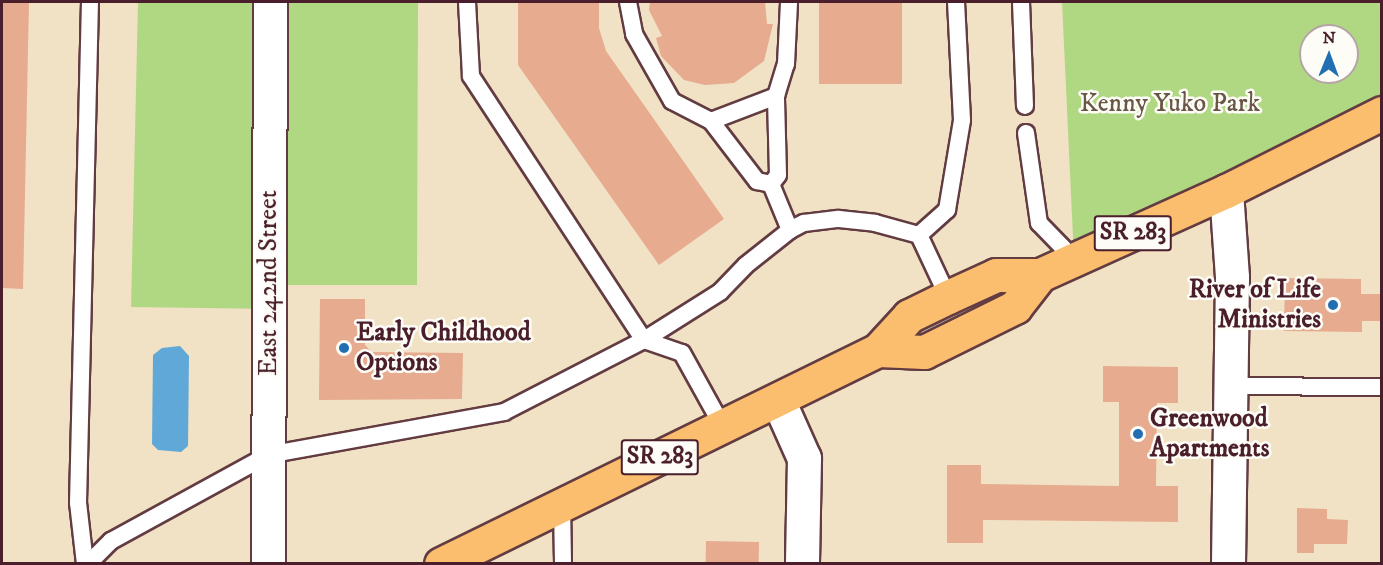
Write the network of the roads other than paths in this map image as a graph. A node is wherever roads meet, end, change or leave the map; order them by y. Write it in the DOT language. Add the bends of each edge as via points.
graph roads {
  1 [pos="90,2"];
  2 [pos="270,2"];
  3 [pos="467,2"];
  4 [pos="628,2"];
  5 [pos="789,2"];
  6 [pos="956,2"];
  7 [pos="1021,2"];
  8 [pos="776,96"];
  9 [pos="1025,106"];
  10 [pos="1382,113"];
  11 [pos="711,121"];
  12 [pos="1026,133"];
  13 [pos="771,184"];
  14 [pos="1226,190"];
  15 [pos="790,230"];
  16 [pos="919,235"];
  17 [pos="1074,259"];
  18 [pos="1040,275"];
  19 [pos="948,297"];
  20 [pos="644,340"];
  21 [pos="878,350"];
  22 [pos="1230,386"];
  23 [pos="1382,387"];
  24 [pos="778,400"];
  25 [pos="723,426"];
  26 [pos="268,455"];
  27 [pos="562,505"];
  28 [pos="87,564"];
  29 [pos="267,564"];
  30 [pos="441,564"];
  31 [pos="563,564"];
  32 [pos="802,564"];
  33 [pos="1228,564"];
  1 -- 28 [label="lane" via="78,503"];
  2 -- 26 [label="street, East 242nd Street"];
  3 -- 20 [label="lane" via="471,76"];
  4 -- 11 [label="lane" via="634,34 672,101"];
  5 -- 8 [label="lane" via="786,64"];
  6 -- 16 [label="lane" via="962,120 947,210"];
  7 -- 9 [label="lane"];
  8 -- 11 [label="lane"];
  8 -- 13 [label="lane" via="778,175"];
  10 -- 14 [label="main road, SR 283"];
  11 -- 13 [label="lane" via="757,181"];
  12 -- 17 [label="lane" via="1039,223"];
  13 -- 15 [label="lane"];
  14 -- 17 [label="main road, SR 283"];
  14 -- 22 [label="street" via="1232,277"];
  15 -- 16 [label="lane" via="804,223 839,219"];
  15 -- 20 [label="lane" via="746,264 720,292"];
  16 -- 19 [label="lane"];
  17 -- 18 [label="main road, SR 283"];
  18 -- 19 [label="main road, SR 283" via="996,275"];
  18 -- 21 [label="main road, SR 283" via="1015,307 924,352"];
  19 -- 21 [label="main road, SR 283" via="909,316"];
  20 -- 25 [label="lane" via="682,353"];
  20 -- 26 [label="lane" via="504,412"];
  21 -- 24 [label="main road, SR 283"];
  22 -- 23 [label="lane"];
  22 -- 33 [label="street"];
  24 -- 25 [label="main road, SR 283"];
  24 -- 32 [label="street" via="804,458"];
  25 -- 27 [label="main road, SR 283"];
  26 -- 28 [label="lane" via="111,541"];
  26 -- 29 [label="street, East 242nd Street"];
  27 -- 30 [label="main road, SR 283"];
  27 -- 31 [label="lane"];
}
